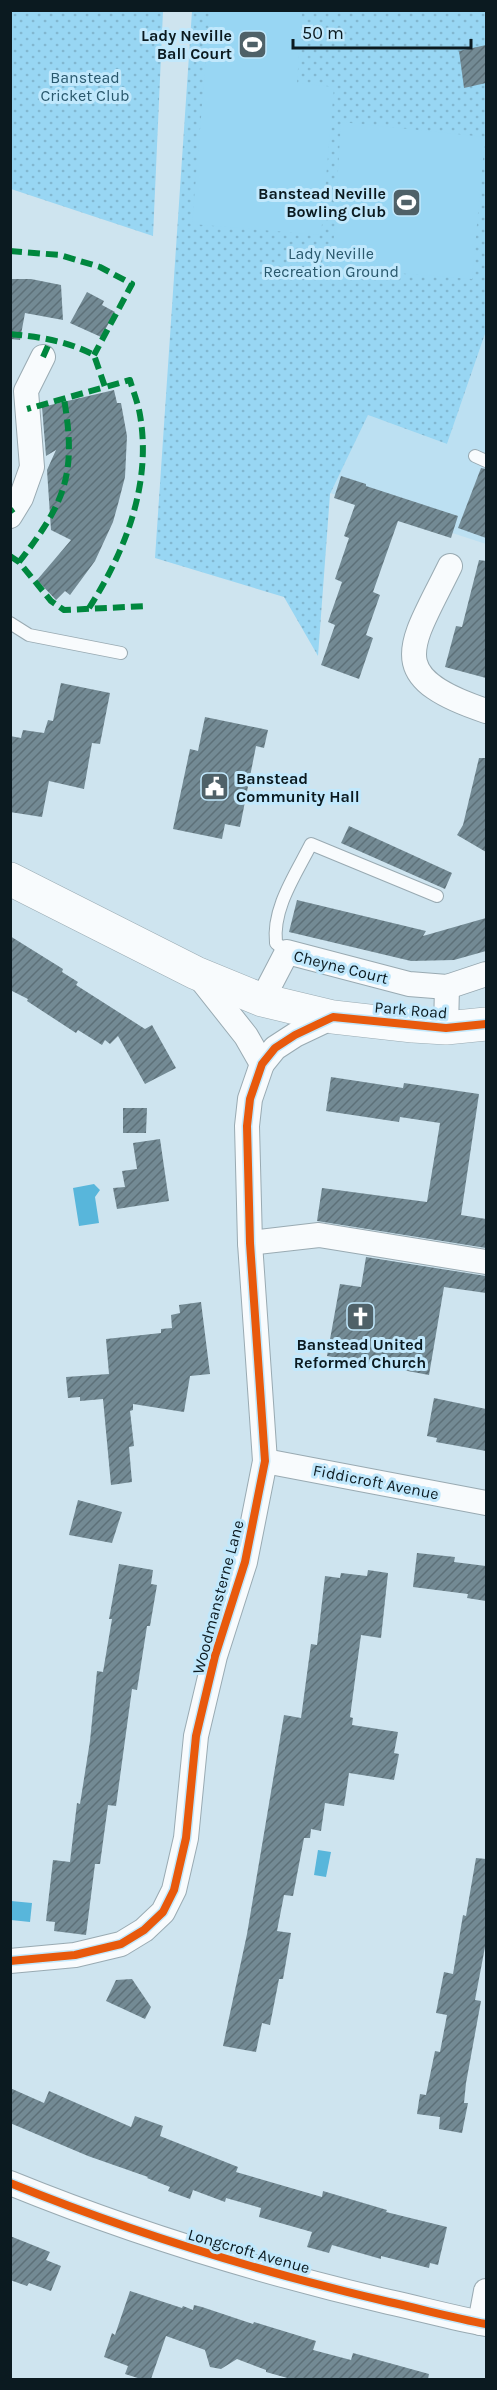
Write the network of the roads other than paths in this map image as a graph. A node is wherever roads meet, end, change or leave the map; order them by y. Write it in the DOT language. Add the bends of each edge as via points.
graph roads {
  1 [pos="43,357"];
  2 [pos="10,516"];
  3 [pos="450,566"];
  4 [pos="10,622"];
  5 [pos="121,653"];
  6 [pos="486,711"];
  7 [pos="10,879"];
  8 [pos="437,896"];
  9 [pos="287,952"];
  10 [pos="196,973"];
  11 [pos="486,974"];
  12 [pos="447,987"];
  13 [pos="262,1000"];
  14 [pos="333,1017"];
  15 [pos="486,1024"];
  16 [pos="446,1028"];
  17 [pos="262,1064"];
  18 [pos="250,1243"];
  19 [pos="486,1262"];
  20 [pos="265,1461"];
  21 [pos="486,1503"];
  22 [pos="10,1961"];
  23 [pos="10,2183"];
  24 [pos="486,2292"];
  25 [pos="483,2323"];
  1 -- 2 [label="street" via="26,391 32,467"];
  3 -- 6 [label="street" via="418,632 413,657 416,672 449,697"];
  4 -- 5 [label="lane" via="29,635"];
  7 -- 10 [label="street, Park Road"];
  8 -- 9 [label="lane" via="311,844 274,927 276,943"];
  9 -- 12 [label="street, Cheyne Court" via="409,984"];
  9 -- 13 [label="street, Cheyne Court"];
  10 -- 13 [label="street, Park Road"];
  10 -- 17 [label="street" via="246,1035"];
  11 -- 12 [label="street, Cheyne Court"];
  12 -- 16 [label="street"];
  13 -- 14 [label="street, Park Road"];
  14 -- 16 [label="street, Park Road"];
  14 -- 17 [label="street, Woodmansterne Lane" via="275,1048"];
  15 -- 16 [label="street, Park Road"];
  17 -- 18 [label="street, Woodmansterne Lane" via="250,1099 247,1126"];
  18 -- 19 [label="street" via="320,1235"];
  18 -- 20 [label="street, Woodmansterne Lane"];
  20 -- 21 [label="street, Fiddicroft Avenue"];
  20 -- 22 [label="street, Woodmansterne Lane" via="245,1562 215,1656 196,1736 186,1838 174,1890 163,1912 121,1944 75,1956"];
  23 -- 25 [label="street, Longcroft Avenue" via="168,2241 326,2287"];
  24 -- 25 [label="street"];
}
